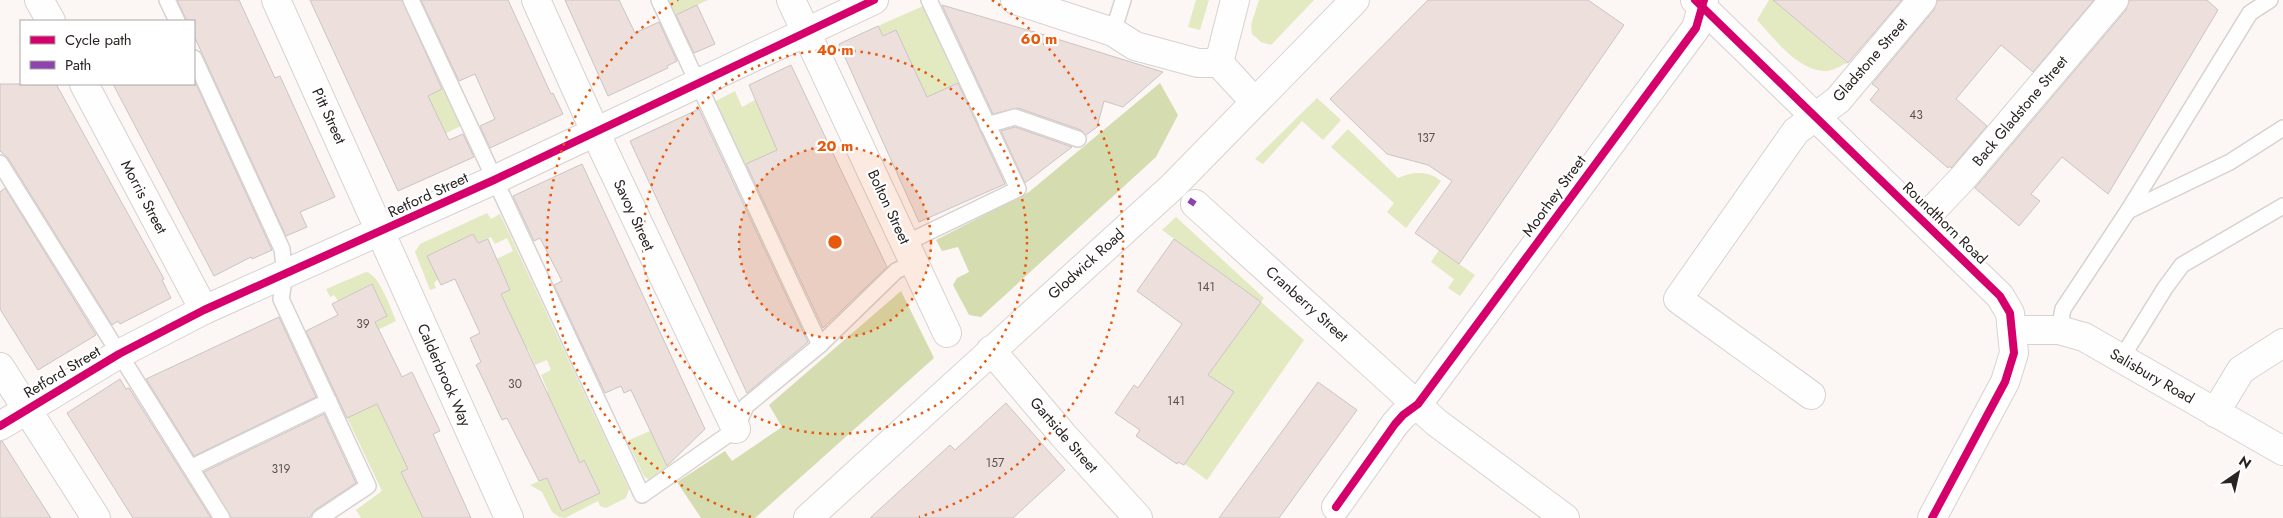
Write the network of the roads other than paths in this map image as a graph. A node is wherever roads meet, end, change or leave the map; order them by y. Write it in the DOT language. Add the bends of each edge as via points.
graph roads {
  1 [pos="39,0"];
  2 [pos="167,0"];
  3 [pos="276,0"];
  4 [pos="411,0"];
  5 [pos="536,0"];
  6 [pos="659,0"];
  7 [pos="791,0"];
  8 [pos="874,0"];
  9 [pos="928,0"];
  10 [pos="1015,0"];
  11 [pos="1123,0"];
  12 [pos="1235,0"];
  13 [pos="1354,0"];
  14 [pos="1922,0"];
  15 [pos="2114,0"];
  16 [pos="2270,0"];
  17 [pos="1700,2"];
  18 [pos="49,20"];
  19 [pos="176,20"];
  20 [pos="807,32"];
  21 [pos="1113,32"];
  22 [pos="195,60"];
  23 [pos="1219,63"];
  24 [pos="697,83"];
  25 [pos="85,85"];
  26 [pos="1254,101"];
  27 [pos="1815,115"];
  28 [pos="987,124"];
  29 [pos="2283,128"];
  30 [pos="595,131"];
  31 [pos="1078,139"];
  32 [pos="0,163"];
  33 [pos="494,180"];
  34 [pos="1195,204"];
  35 [pos="2283,206"];
  36 [pos="2128,211"];
  37 [pos="1923,220"];
  38 [pos="380,232"];
  39 [pos="910,252"];
  40 [pos="284,275"];
  41 [pos="204,310"];
  42 [pos="2012,330"];
  43 [pos="2059,330"];
  44 [pos="947,332"];
  45 [pos="2283,343"];
  46 [pos="820,345"];
  47 [pos="991,350"];
  48 [pos="119,354"];
  49 [pos="2121,358"];
  50 [pos="0,366"];
  51 [pos="1811,395"];
  52 [pos="328,401"];
  53 [pos="1418,404"];
  54 [pos="27,408"];
  55 [pos="2215,413"];
  56 [pos="0,426"];
  57 [pos="736,430"];
  58 [pos="2283,451"];
  59 [pos="192,468"];
  60 [pos="1336,507"];
  61 [pos="96,518"];
  62 [pos="222,518"];
  63 [pos="320,518"];
  64 [pos="509,518"];
  65 [pos="808,518"];
  66 [pos="1138,518"];
  67 [pos="1565,518"];
  68 [pos="1932,518"];
  1 -- 18 [label="street"];
  2 -- 19 [label="lane"];
  3 -- 38 [label="street, Pitt Street"];
  4 -- 33 [label="lane"];
  5 -- 30 [label="street, Savoy Street"];
  6 -- 24 [label="lane"];
  7 -- 20 [label="street, Bolton Street"];
  8 -- 20 [label="street, Retford Street"];
  9 -- 28 [label="lane"];
  10 -- 21 [label="street"];
  11 -- 21 [label="lane"];
  12 -- 23 [label="street"];
  13 -- 26 [label="street, Glodwick Road"];
  14 -- 27 [label="street, Gladstone Street" via="1838,100"];
  15 -- 37 [label="street, Back Gladstone Street" via="1962,179"];
  16 -- 36 [label="lane" via="2250,13"];
  17 -- 27 [label="street, Roundthorn Road"];
  17 -- 53 [label="street, Moorhey Street" via="1696,28"];
  20 -- 24 [label="street, Retford Street"];
  20 -- 39 [label="street, Bolton Street"];
  21 -- 23 [label="street" via="1135,46 1198,63"];
  22 -- 40 [label="lane" via="282,250"];
  23 -- 26 [label="street"];
  24 -- 30 [label="street, Retford Street"];
  24 -- 46 [label="lane"];
  25 -- 41 [label="street, Morris Street"];
  26 -- 47 [label="street, Glodwick Road" via="1173,186"];
  27 -- 37 [label="street, Roundthorn Road"];
  27 -- 51 [label="street, Gladstone Street" via="1796,131 1678,299"];
  28 -- 31 [label="lane" via="1015,117"];
  28 -- 39 [label="lane" via="1018,189"];
  29 -- 36 [label="lane" via="2230,162"];
  30 -- 33 [label="street, Retford Street"];
  30 -- 57 [label="street, Savoy Street"];
  32 -- 48 [label="lane"];
  33 -- 38 [label="street, Retford Street"];
  33 -- 57 [label="lane" via="642,495"];
  34 -- 53 [label="street, Cranberry Street"];
  35 -- 49 [label="lane" via="2182,266"];
  36 -- 43 [label="lane" via="2063,309"];
  37 -- 42 [label="street, Roundthorn Road" via="2000,296 2010,313"];
  38 -- 40 [label="street, Retford Street"];
  38 -- 64 [label="street, Calderbrook Way"];
  39 -- 44 [label="street, Bolton Street"];
  39 -- 46 [label="lane" via="896,271"];
  40 -- 41 [label="street, Retford Street"];
  40 -- 52 [label="lane" via="281,299"];
  41 -- 48 [label="street, Retford Street"];
  42 -- 43 [label="street, Salisbury Road"];
  42 -- 68 [label="street, Roundthorn Road" via="2014,352 2005,382"];
  43 -- 49 [label="street, Salisbury Road" via="2084,337"];
  45 -- 55 [label="street" via="2241,370"];
  46 -- 57 [label="lane" via="746,406"];
  47 -- 65 [label="street, Glodwick Road"];
  47 -- 66 [label="street, Gartside Street"];
  48 -- 54 [label="street, Retford Street" via="44,401"];
  48 -- 59 [label="lane"];
  49 -- 55 [label="street, Salisbury Road"];
  50 -- 54 [label="street"];
  52 -- 59 [label="lane"];
  52 -- 63 [label="lane" via="368,486"];
  53 -- 60 [label="street" via="1395,424"];
  53 -- 67 [label="street, Cranberry Street" via="1437,423"];
  54 -- 56 [label="street, Retford Street"];
  54 -- 61 [label="street"];
  55 -- 58 [label="street, Salisbury Road"];
  59 -- 62 [label="lane"];
}
